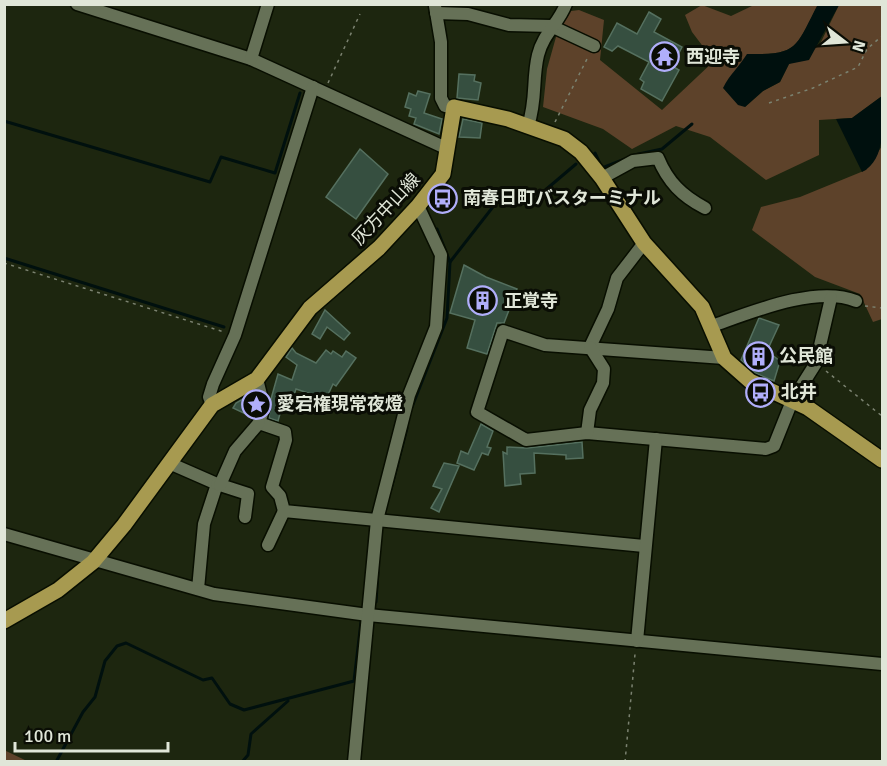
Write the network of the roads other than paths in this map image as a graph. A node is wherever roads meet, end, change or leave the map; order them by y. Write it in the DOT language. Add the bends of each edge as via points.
graph roads {
  1 [pos="77,4"];
  2 [pos="267,4"];
  3 [pos="566,4"];
  4 [pos="436,9"];
  5 [pos="551,26"];
  6 [pos="594,46"];
  7 [pos="251,59"];
  8 [pos="318,89"];
  9 [pos="454,107"];
  10 [pos="528,126"];
  11 [pos="448,149"];
  12 [pos="602,178"];
  13 [pos="418,206"];
  14 [pos="705,208"];
  15 [pos="644,243"];
  16 [pos="831,298"];
  17 [pos="856,301"];
  18 [pos="712,326"];
  19 [pos="590,347"];
  20 [pos="724,358"];
  21 [pos="257,380"];
  22 [pos="792,401"];
  23 [pos="212,405"];
  24 [pos="259,423"];
  25 [pos="587,433"];
  26 [pos="656,439"];
  27 [pos="882,460"];
  28 [pos="169,464"];
  29 [pos="218,485"];
  30 [pos="284,511"];
  31 [pos="244,517"];
  32 [pos="377,520"];
  33 [pos="4,534"];
  34 [pos="268,545"];
  35 [pos="644,546"];
  36 [pos="93,561"];
  37 [pos="198,590"];
  38 [pos="368,615"];
  39 [pos="4,621"];
  40 [pos="637,641"];
  41 [pos="882,664"];
  42 [pos="354,762"];
  1 -- 7 [label="street"];
  2 -- 7 [label="street"];
  3 -- 5 [label="street"];
  4 -- 5 [label="street" via="509,25"];
  4 -- 9 [label="street" via="441,42 441,98 445,106"];
  5 -- 6 [label="street"];
  5 -- 10 [label="street" via="538,55 535,104"];
  7 -- 8 [label="street"];
  8 -- 11 [label="street"];
  8 -- 23 [label="street" via="235,335 213,384 209,398"];
  9 -- 10 [label="main road"];
  9 -- 11 [label="main road, 灰方中山線"];
  10 -- 12 [label="main road" via="564,139 581,152"];
  11 -- 13 [label="main road, 灰方中山線" via="443,174"];
  12 -- 14 [label="street" via="633,161 658,158 666,179"];
  12 -- 15 [label="main road"];
  13 -- 21 [label="main road, 灰方中山線" via="379,248 310,308"];
  13 -- 32 [label="street" via="441,255 436,327 409,395"];
  15 -- 18 [label="main road" via="702,307"];
  15 -- 19 [label="street" via="617,278"];
  16 -- 17 [label="street"];
  16 -- 18 [label="street" via="804,298"];
  16 -- 22 [label="street" via="816,363"];
  18 -- 20 [label="main road"];
  19 -- 20 [label="street"];
  19 -- 25 [label="street" via="604,369 603,383 590,410"];
  19 -- 25 [label="street" via="545,345 503,331 477,412 526,440"];
  20 -- 22 [label="main road" via="750,381"];
  21 -- 23 [label="main road, 灰方中山線"];
  21 -- 24 [label="street" via="264,407"];
  22 -- 26 [label="street" via="774,446 765,449"];
  22 -- 27 [label="main road"];
  23 -- 28 [label="main road, 灰方中山線"];
  24 -- 29 [label="street" via="235,451"];
  24 -- 30 [label="street" via="285,432 272,488 280,496"];
  25 -- 26 [label="street"];
  26 -- 35 [label="street"];
  28 -- 29 [label="street"];
  28 -- 36 [label="main road, 灰方中山線"];
  29 -- 31 [label="street" via="248,494"];
  29 -- 37 [label="street" via="204,524"];
  30 -- 32 [label="street"];
  30 -- 34 [label="street"];
  32 -- 35 [label="street"];
  32 -- 38 [label="street"];
  33 -- 36 [label="street"];
  35 -- 40 [label="street"];
  36 -- 37 [label="street"];
  36 -- 39 [label="main road, 灰方中山線" via="58,590"];
  37 -- 38 [label="street"];
  38 -- 40 [label="street"];
  38 -- 42 [label="street"];
  40 -- 41 [label="street"];
}
